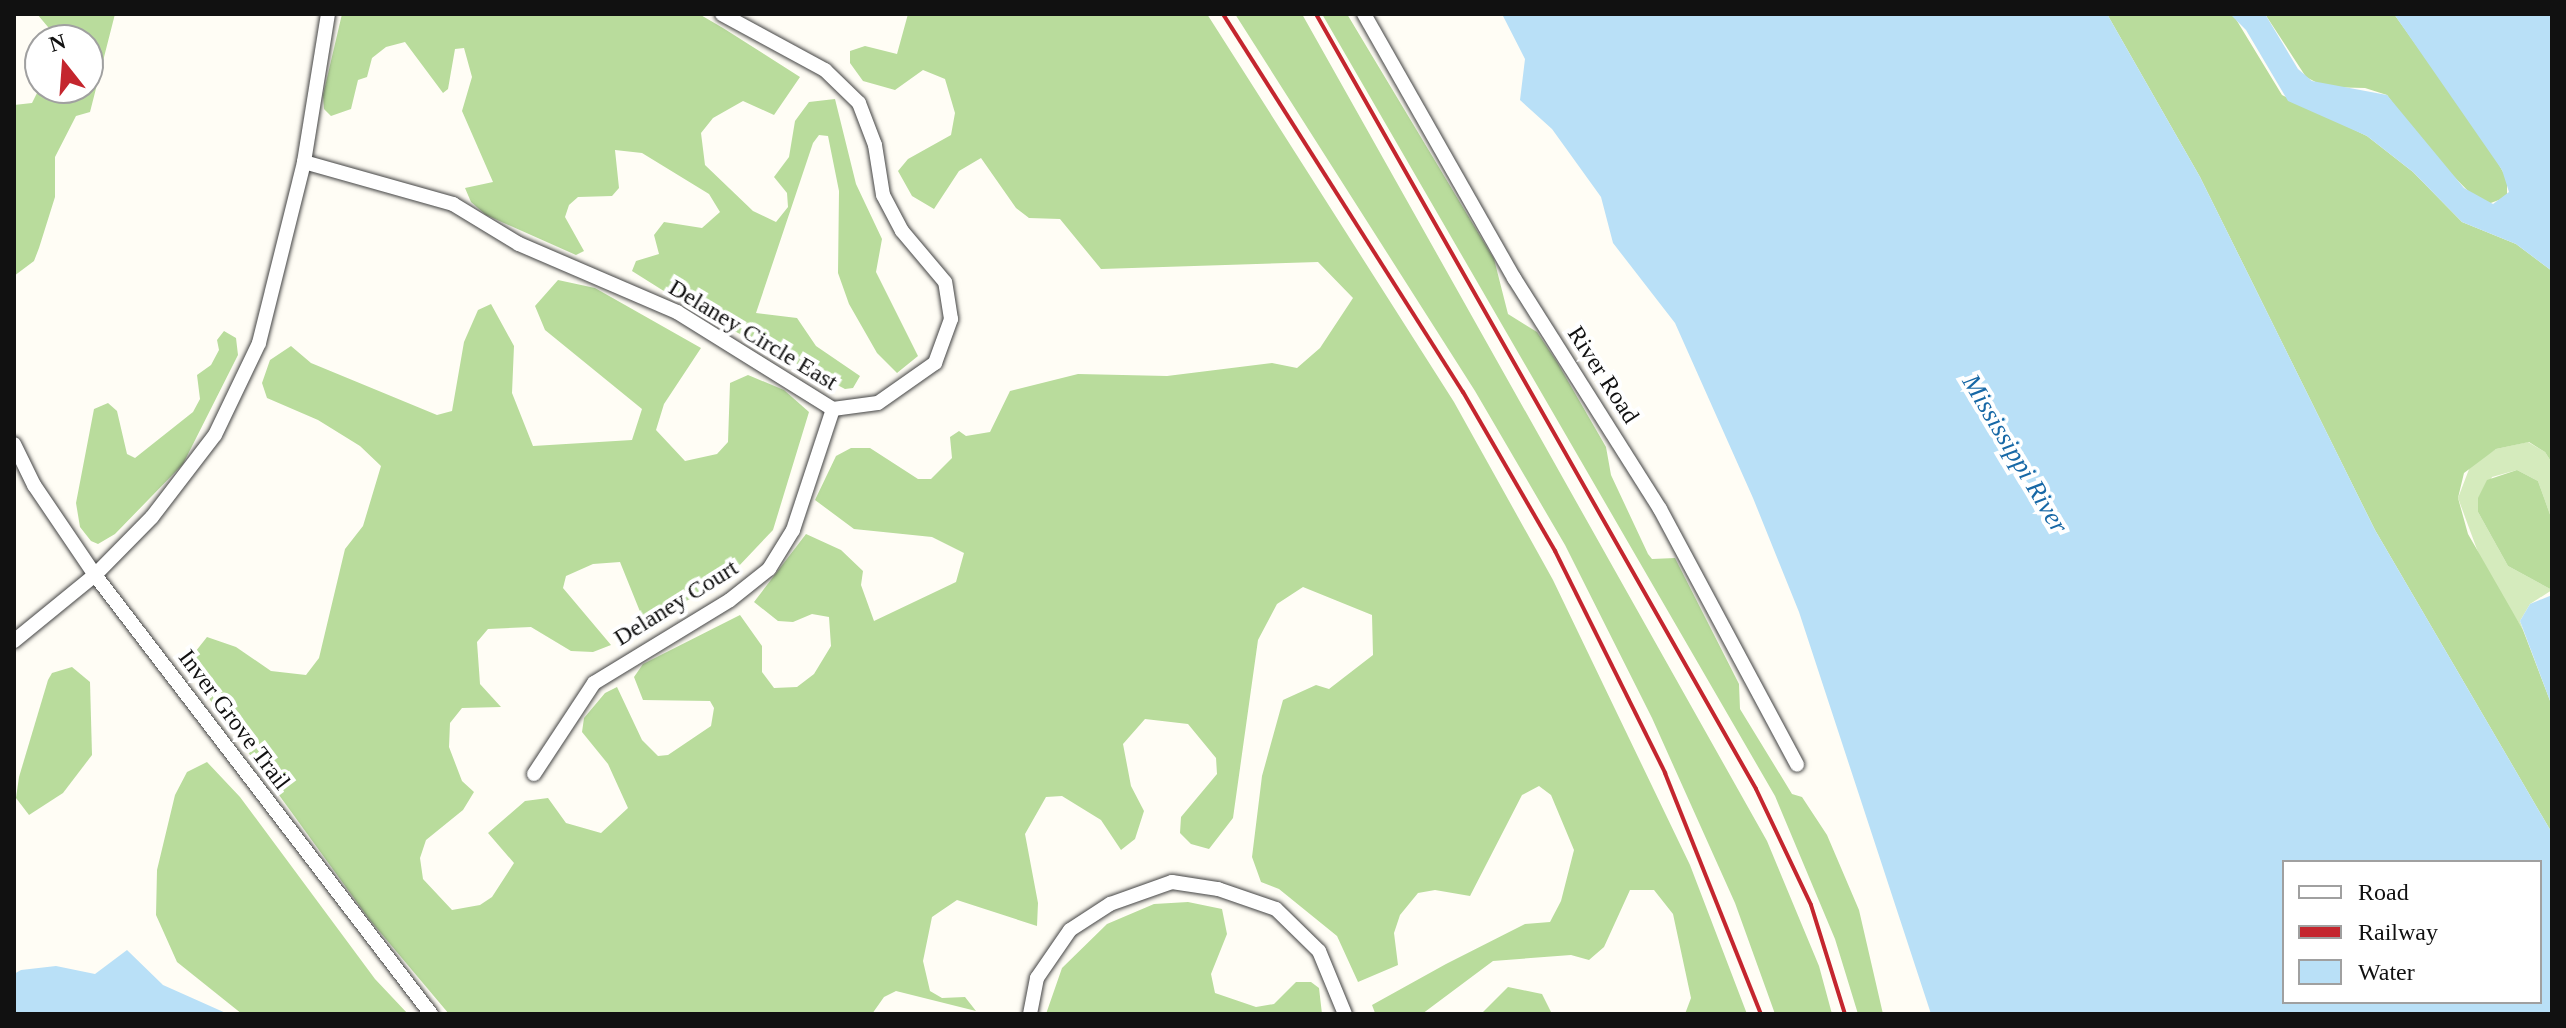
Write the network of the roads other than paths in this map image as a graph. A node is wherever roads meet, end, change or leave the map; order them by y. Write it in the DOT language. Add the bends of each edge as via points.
graph roads {
  1 [pos="328,14"];
  2 [pos="722,14"];
  3 [pos="1364,14"];
  4 [pos="304,162"];
  5 [pos="833,409"];
  6 [pos="14,444"];
  7 [pos="95,575"];
  8 [pos="14,641"];
  9 [pos="1797,765"];
  10 [pos="534,774"];
  11 [pos="431,1014"];
  12 [pos="1030,1014"];
  13 [pos="1345,1014"];
  1 -- 4 [label="street"];
  2 -- 5 [label="street, Delaney Circle East" via="825,70 859,103 875,145 883,195 902,231 945,282 951,319 935,363 878,403"];
  3 -- 9 [label="street, River Road" via="1514,278 1660,509"];
  4 -- 5 [label="street, Delaney Circle East" via="453,204 519,244 677,312"];
  4 -- 7 [label="street" via="259,343 215,435 152,517"];
  5 -- 10 [label="street, Delaney Court" via="793,530 769,569 730,600 594,683"];
  6 -- 7 [label="street, Inver Grove Trail" via="34,485"];
  7 -- 8 [label="street"];
  7 -- 11 [label="street, Inver Grove Trail"];
  12 -- 13 [label="street" via="1037,978 1070,930 1110,904 1172,882 1218,889 1276,909 1319,951"];
}
